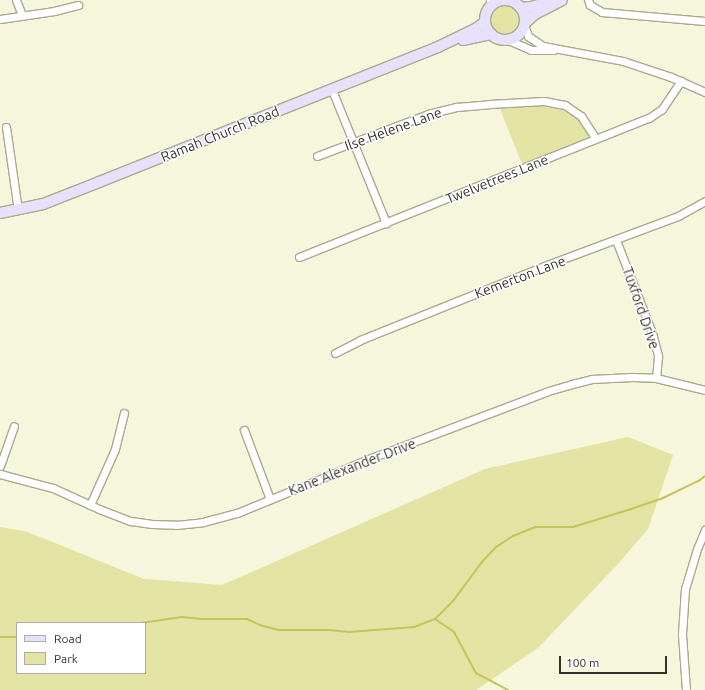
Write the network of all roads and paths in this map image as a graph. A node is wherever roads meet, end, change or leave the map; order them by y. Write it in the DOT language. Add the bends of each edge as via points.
graph roads {
  1 [pos="16,0"];
  2 [pos="503,0"];
  3 [pos="554,0"];
  4 [pos="562,0"];
  5 [pos="588,0"];
  6 [pos="491,2"];
  7 [pos="78,5"];
  8 [pos="521,8"];
  9 [pos="22,15"];
  10 [pos="0,19"];
  11 [pos="705,21"];
  12 [pos="485,22"];
  13 [pos="524,24"];
  14 [pos="490,34"];
  15 [pos="508,40"];
  16 [pos="438,46"];
  17 [pos="561,50"];
  18 [pos="680,81"];
  19 [pos="332,90"];
  20 [pos="705,92"];
  21 [pos="6,127"];
  22 [pos="596,139"];
  23 [pos="354,142"];
  24 [pos="318,156"];
  25 [pos="705,201"];
  26 [pos="18,210"];
  27 [pos="0,213"];
  28 [pos="386,223"];
  29 [pos="616,240"];
  30 [pos="299,257"];
  31 [pos="335,353"];
  32 [pos="656,378"];
  33 [pos="705,390"];
  34 [pos="124,413"];
  35 [pos="14,426"];
  36 [pos="244,430"];
  37 [pos="0,466"];
  38 [pos="0,474"];
  39 [pos="270,499"];
  40 [pos="90,505"];
  41 [pos="705,530"];
  42 [pos="686,690"];
  1 -- 9 [label="street"];
  2 -- 6 [label="main road"];
  2 -- 8 [label="main road" via="514,2"];
  3 -- 8 [label="main road"];
  4 -- 13 [label="main road" via="535,14"];
  5 -- 11 [label="street" via="590,5 602,12"];
  6 -- 12 [label="main road"];
  7 -- 9 [label="street"];
  8 -- 13 [label="main road" via="525,16"];
  9 -- 10 [label="street"];
  12 -- 14 [label="main road"];
  12 -- 16 [label="main road, Ramah Church Road"];
  13 -- 15 [label="main road" via="519,34"];
  13 -- 17 [label="street" via="528,36 534,41"];
  14 -- 15 [label="main road, Ramah Church Road"];
  14 -- 16 [label="main road, Ramah Church Road"];
  15 -- 17 [label="street" via="531,50"];
  16 -- 19 [label="main road, Ramah Church Road"];
  17 -- 18 [label="street" via="623,61"];
  18 -- 20 [label="street"];
  18 -- 22 [label="street, Twelvetrees Lane" via="667,103 655,114"];
  19 -- 23 [label="street"];
  19 -- 26 [label="main road, Ramah Church Road" via="85,188 43,204"];
  21 -- 26 [label="street"];
  22 -- 23 [label="street, Ilse Helene Lane" via="587,123 574,110 565,105 544,101 471,105 450,109 411,120"];
  22 -- 28 [label="street, Twelvetrees Lane"];
  23 -- 24 [label="street, Ilse Helene Lane"];
  23 -- 28 [label="street"];
  25 -- 29 [label="street, Kemerton Lane" via="678,216"];
  26 -- 27 [label="main road, Ramah Church Road"];
  28 -- 30 [label="street, Twelvetrees Lane"];
  29 -- 31 [label="street, Kemerton Lane" via="544,266 360,340"];
  29 -- 32 [label="street, Tuxford Drive" via="654,340 658,356"];
  32 -- 33 [label="street, Kane Alexander Drive"];
  32 -- 39 [label="street, Kane Alexander Drive" via="609,377 578,382 548,391"];
  34 -- 40 [label="street" via="115,450"];
  35 -- 37 [label="street"];
  36 -- 39 [label="street"];
  38 -- 40 [label="street, Kane Alexander Drive" via="53,488"];
  39 -- 40 [label="street, Kane Alexander Drive" via="223,517 176,525 131,521"];
  41 -- 42 [label="street" via="685,589 682,634"];
}
